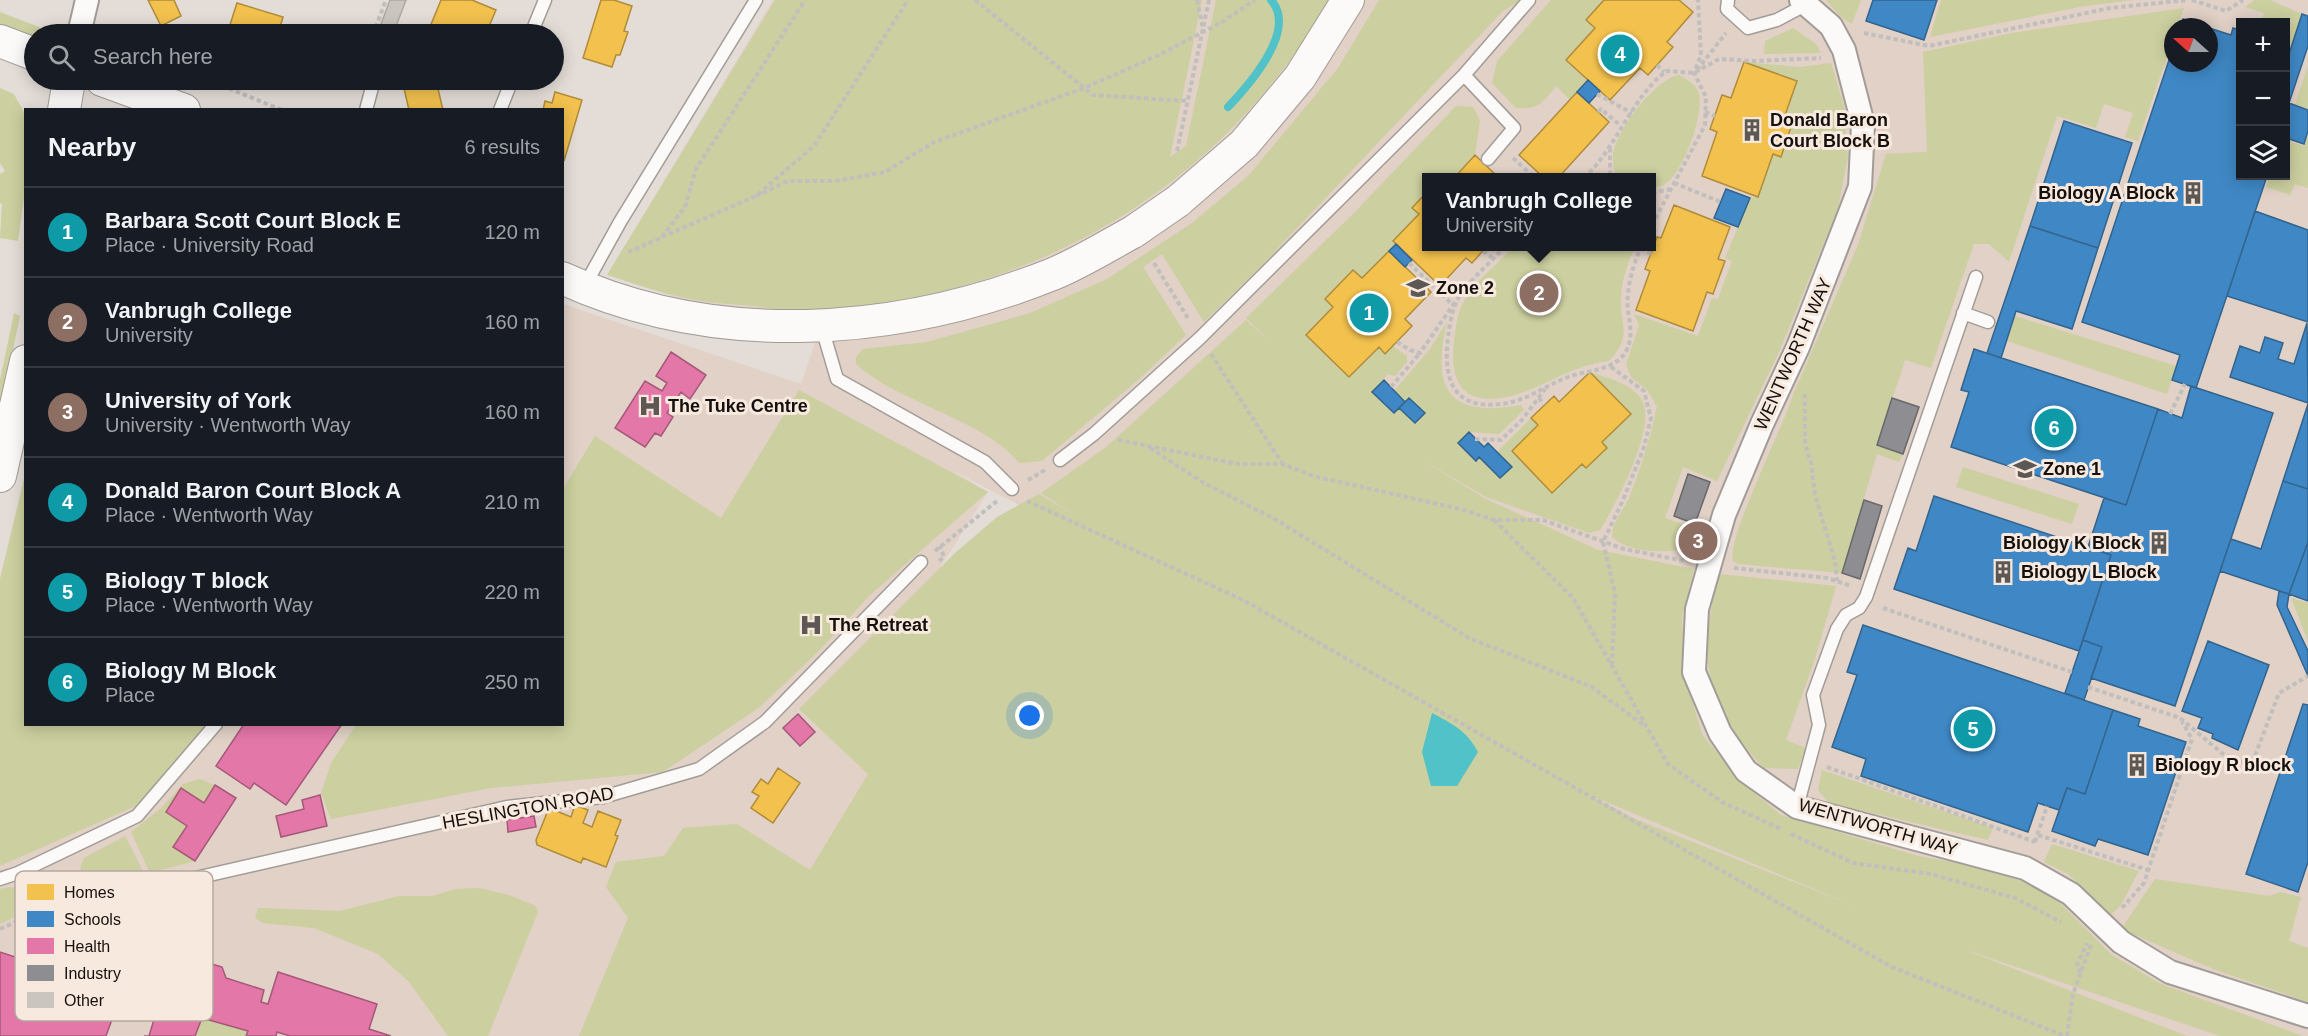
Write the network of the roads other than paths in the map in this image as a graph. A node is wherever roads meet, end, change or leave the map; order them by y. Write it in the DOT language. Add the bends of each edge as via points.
graph roads {
  1 [pos="87,0"];
  2 [pos="545,0"];
  3 [pos="756,0"];
  4 [pos="1348,0"];
  5 [pos="1529,0"];
  6 [pos="1728,0"];
  7 [pos="1804,2"];
  8 [pos="81,24"];
  9 [pos="535,24"];
  10 [pos="0,41"];
  11 [pos="24,50"];
  12 [pos="1464,75"];
  13 [pos="67,90"];
  14 [pos="129,90"];
  15 [pos="371,90"];
  16 [pos="509,90"];
  17 [pos="64,108"];
  18 [pos="179,108"];
  19 [pos="367,108"];
  20 [pos="501,108"];
  21 [pos="1488,159"];
  22 [pos="1976,277"];
  23 [pos="573,283"];
  24 [pos="1963,313"];
  25 [pos="1988,322"];
  26 [pos="822,327"];
  27 [pos="24,370"];
  28 [pos="1060,460"];
  29 [pos="0,476"];
  30 [pos="1012,489"];
  31 [pos="921,562"];
  32 [pos="214,726"];
  33 [pos="1797,807"];
  34 [pos="22,871"];
  35 [pos="15,874"];
  36 [pos="213,874"];
  37 [pos="0,879"];
  38 [pos="2308,1016"];
  1 -- 8 [label="street"];
  2 -- 9 [label="lane"];
  3 -- 23 [label="lane" via="620,222"];
  4 -- 26 [label="street, bridge" via="1300,77 1244,144 1178,201 1133,232 1054,274 971,302 899,318"];
  5 -- 12 [label="lane"];
  6 -- 7 [label="lane" via="1728,9 1748,28 1777,20"];
  7 -- 33 [label="street, WENTWORTH WAY" via="1831,26 1844,50 1863,124 1860,187 1803,336 1724,515 1697,609 1694,672 1720,733 1746,771"];
  10 -- 11 [label="street"];
  12 -- 21 [label="lane" via="1514,128"];
  12 -- 28 [label="lane" via="1200,338"];
  13 -- 17 [label="street"];
  14 -- 18 [label="street"];
  15 -- 19 [label="lane"];
  16 -- 20 [label="lane"];
  22 -- 24 [label="lane"];
  23 -- 26 [label="street" via="642,307 734,324"];
  24 -- 25 [label="lane"];
  24 -- 33 [label="lane" via="1866,597 1838,628 1813,695 1819,725"];
  26 -- 30 [label="lane" via="837,380 985,462"];
  27 -- 29 [label="street"];
  31 -- 36 [label="lane, HESLINGTON ROAD" via="765,722 699,769 603,797 507,807"];
  32 -- 34 [label="lane" via="137,816"];
  33 -- 38 [label="street, WENTWORTH WAY" via="2025,868 2071,894 2099,934 2121,942 2170,972"];
  35 -- 37 [label="lane"];
}
